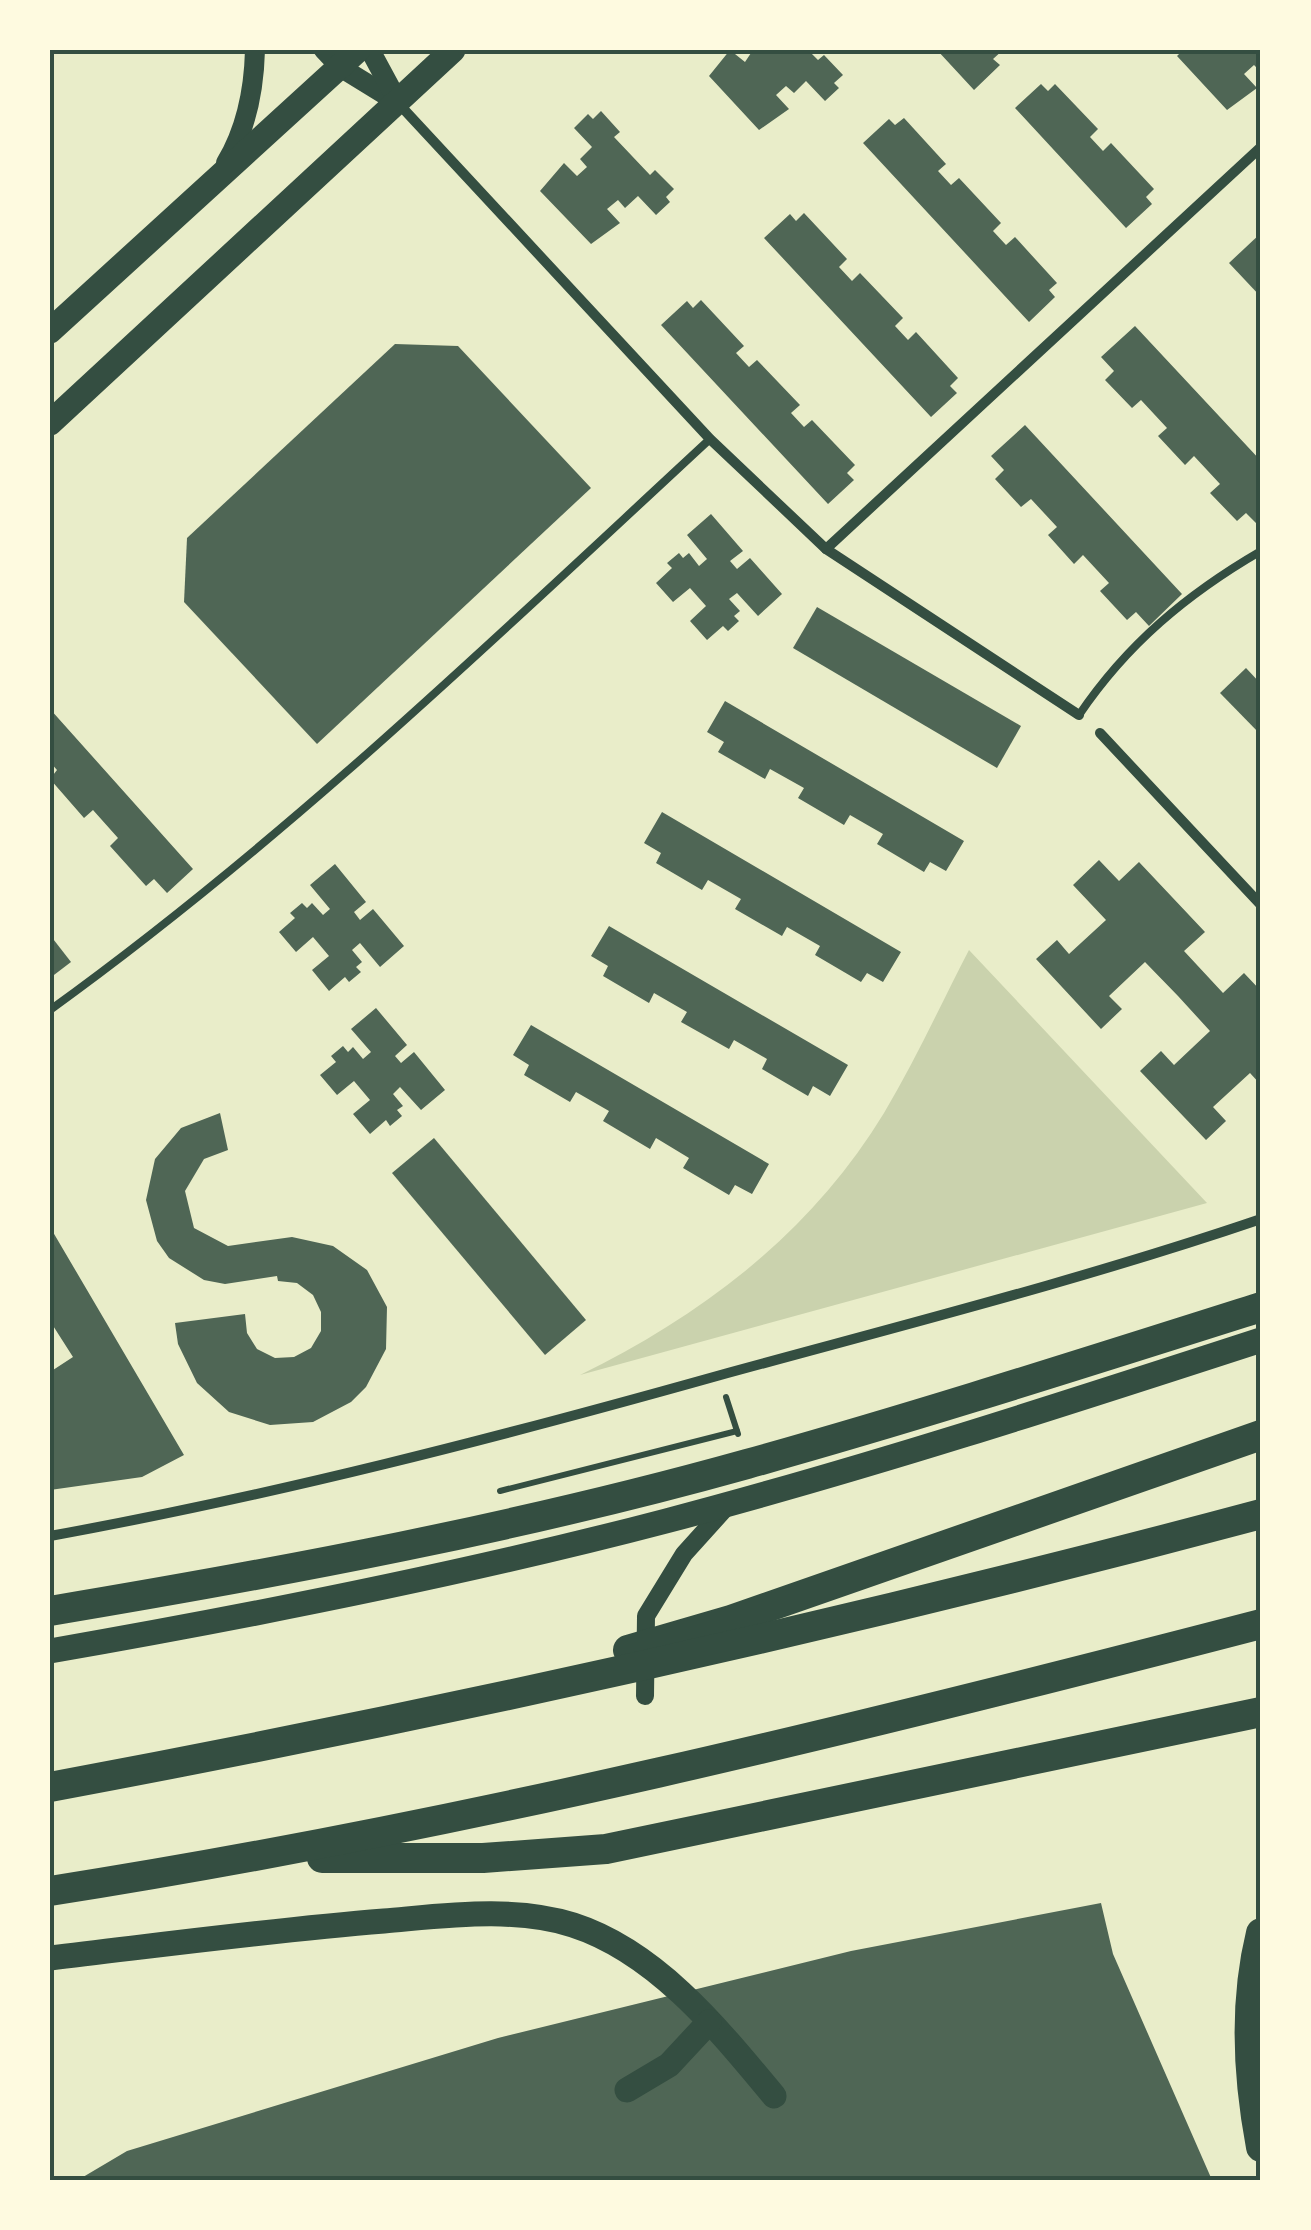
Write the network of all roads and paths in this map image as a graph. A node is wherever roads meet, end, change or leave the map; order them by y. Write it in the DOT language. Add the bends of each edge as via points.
graph roads {
  1 [pos="254,50"];
  2 [pos="370,50"];
  3 [pos="453,50"];
  4 [pos="341,56"];
  5 [pos="398,102"];
  6 [pos="1261,147"];
  7 [pos="217,178"];
  8 [pos="50,330"];
  9 [pos="50,422"];
  10 [pos="710,439"];
  11 [pos="826,549"];
  12 [pos="1261,552"];
  13 [pos="1079,715"];
  14 [pos="1100,733"];
  15 [pos="1261,905"];
  16 [pos="50,1010"];
  17 [pos="1261,1219"];
  18 [pos="1261,1308"];
  19 [pos="1261,1340"];
  20 [pos="726,1397"];
  21 [pos="737,1431"];
  22 [pos="1261,1435"];
  23 [pos="740,1442"];
  24 [pos="484,1495"];
  25 [pos="730,1502"];
  26 [pos="1261,1514"];
  27 [pos="50,1536"];
  28 [pos="50,1611"];
  29 [pos="1261,1624"];
  30 [pos="50,1652"];
  31 [pos="645,1696"];
  32 [pos="494,1698"];
  33 [pos="1261,1712"];
  34 [pos="50,1787"];
  35 [pos="254,1859"];
  36 [pos="50,1891"];
  37 [pos="1261,1933"];
  38 [pos="50,1958"];
  39 [pos="709,2022"];
  40 [pos="626,2090"];
  41 [pos="774,2096"];
  42 [pos="1261,2147"];
  1 -- 7 [label="main road" via="252,94 238,143"];
  2 -- 5 [label="main road"];
  3 -- 5 [label="main road"];
  4 -- 5 [label="main road"];
  4 -- 7 [label="main road"];
  5 -- 9 [label="main road"];
  5 -- 10 [label="street"];
  6 -- 11 [label="street"];
  7 -- 8 [label="main road"];
  10 -- 11 [label="street"];
  10 -- 16 [label="lane" via="294,820"];
  11 -- 13 [label="street"];
  12 -- 13 [label="lane" via="1160,621"];
  14 -- 15 [label="street"];
  17 -- 27 [label="street" via="916,1324 510,1435 224,1505"];
  18 -- 28 [label="highway" via="746,1464 598,1502"];
  19 -- 25 [label="main road"];
  20 -- 21 [label="path"];
  21 -- 23 [label="path"];
  21 -- 24 [label="path"];
  22 -- 32 [label="highway"];
  25 -- 30 [label="main road" via="517,1558"];
  25 -- 31 [label="street" via="684,1554 646,1616"];
  26 -- 32 [label="highway" via="905,1608"];
  29 -- 35 [label="highway" via="940,1707"];
  32 -- 34 [label="highway"];
  33 -- 35 [label="highway" via="606,1848 483,1858"];
  35 -- 36 [label="highway"];
  37 -- 42 [label="highway" via="1250,2039"];
  38 -- 39 [label="main road" via="499,1915 573,1925 638,1959"];
  39 -- 40 [label="main road" via="668,2065"];
  39 -- 41 [label="main road"];
}
